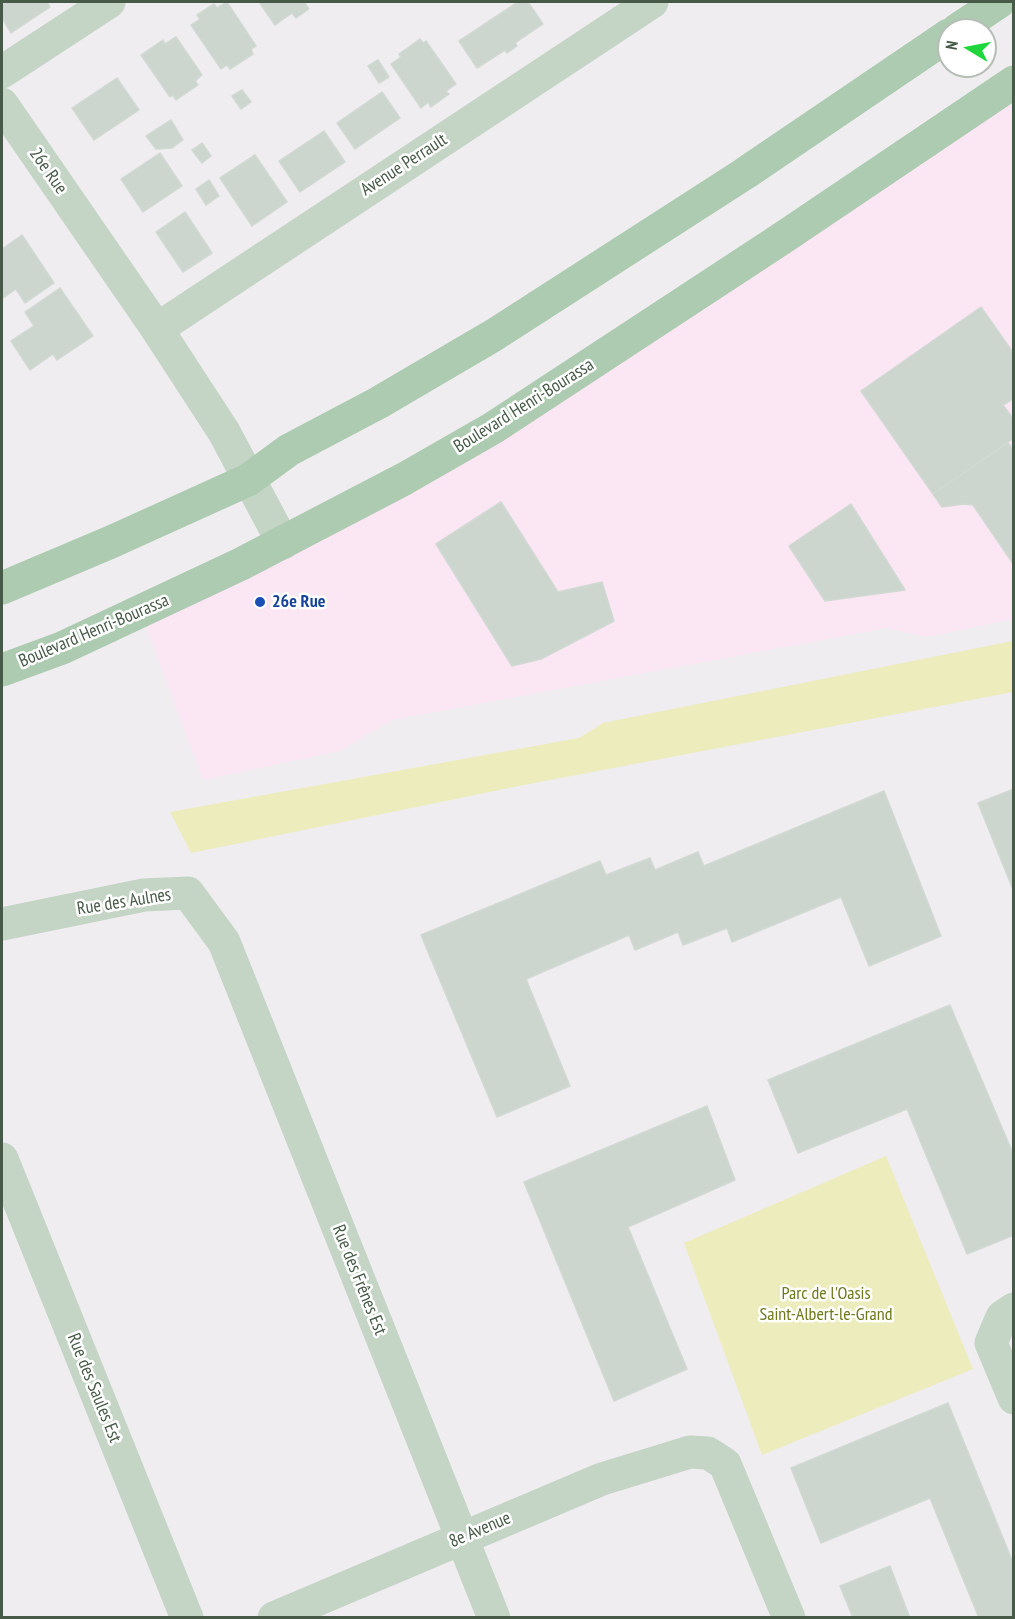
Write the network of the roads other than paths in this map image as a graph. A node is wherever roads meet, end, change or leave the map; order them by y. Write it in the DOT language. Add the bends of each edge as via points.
graph roads {
  1 [pos="109,2"];
  2 [pos="652,2"];
  3 [pos="999,2"];
  4 [pos="975,18"];
  5 [pos="937,43"];
  6 [pos="2,72"];
  7 [pos="1014,82"];
  8 [pos="2,104"];
  9 [pos="157,329"];
  10 [pos="248,480"];
  11 [pos="283,543"];
  12 [pos="2,588"];
  13 [pos="2,670"];
  14 [pos="2,924"];
  15 [pos="224,942"];
  16 [pos="2,1159"];
  17 [pos="1008,1313"];
  18 [pos="1014,1398"];
  19 [pos="462,1538"];
  20 [pos="187,1617"];
  21 [pos="274,1617"];
  22 [pos="494,1617"];
  23 [pos="789,1617"];
  1 -- 6 [label="street"];
  2 -- 9 [label="street, Avenue Perrault"];
  3 -- 4 [label="main road"];
  5 -- 10 [label="main road" via="744,174 494,335 289,450"];
  7 -- 11 [label="main road, Boulevard Henri-Bourassa" via="493,428"];
  8 -- 9 [label="street, 26e Rue"];
  9 -- 10 [label="street, 26e Rue" via="224,432"];
  10 -- 11 [label="street, 26e Rue"];
  10 -- 12 [label="main road"];
  11 -- 13 [label="main road, Boulevard Henri-Bourassa" via="141,613"];
  14 -- 15 [label="street, Rue des Aulnes" via="144,895 188,893"];
  15 -- 19 [label="street, Rue des Frênes Est"];
  16 -- 20 [label="street, Rue des Saules Est"];
  17 -- 18 [label="street" via="991,1343"];
  19 -- 21 [label="street, 8e Avenue"];
  19 -- 22 [label="street, Rue des Frênes Est"];
  19 -- 23 [label="street, 8e Avenue" via="602,1479 690,1452 708,1453 725,1464"];
}
